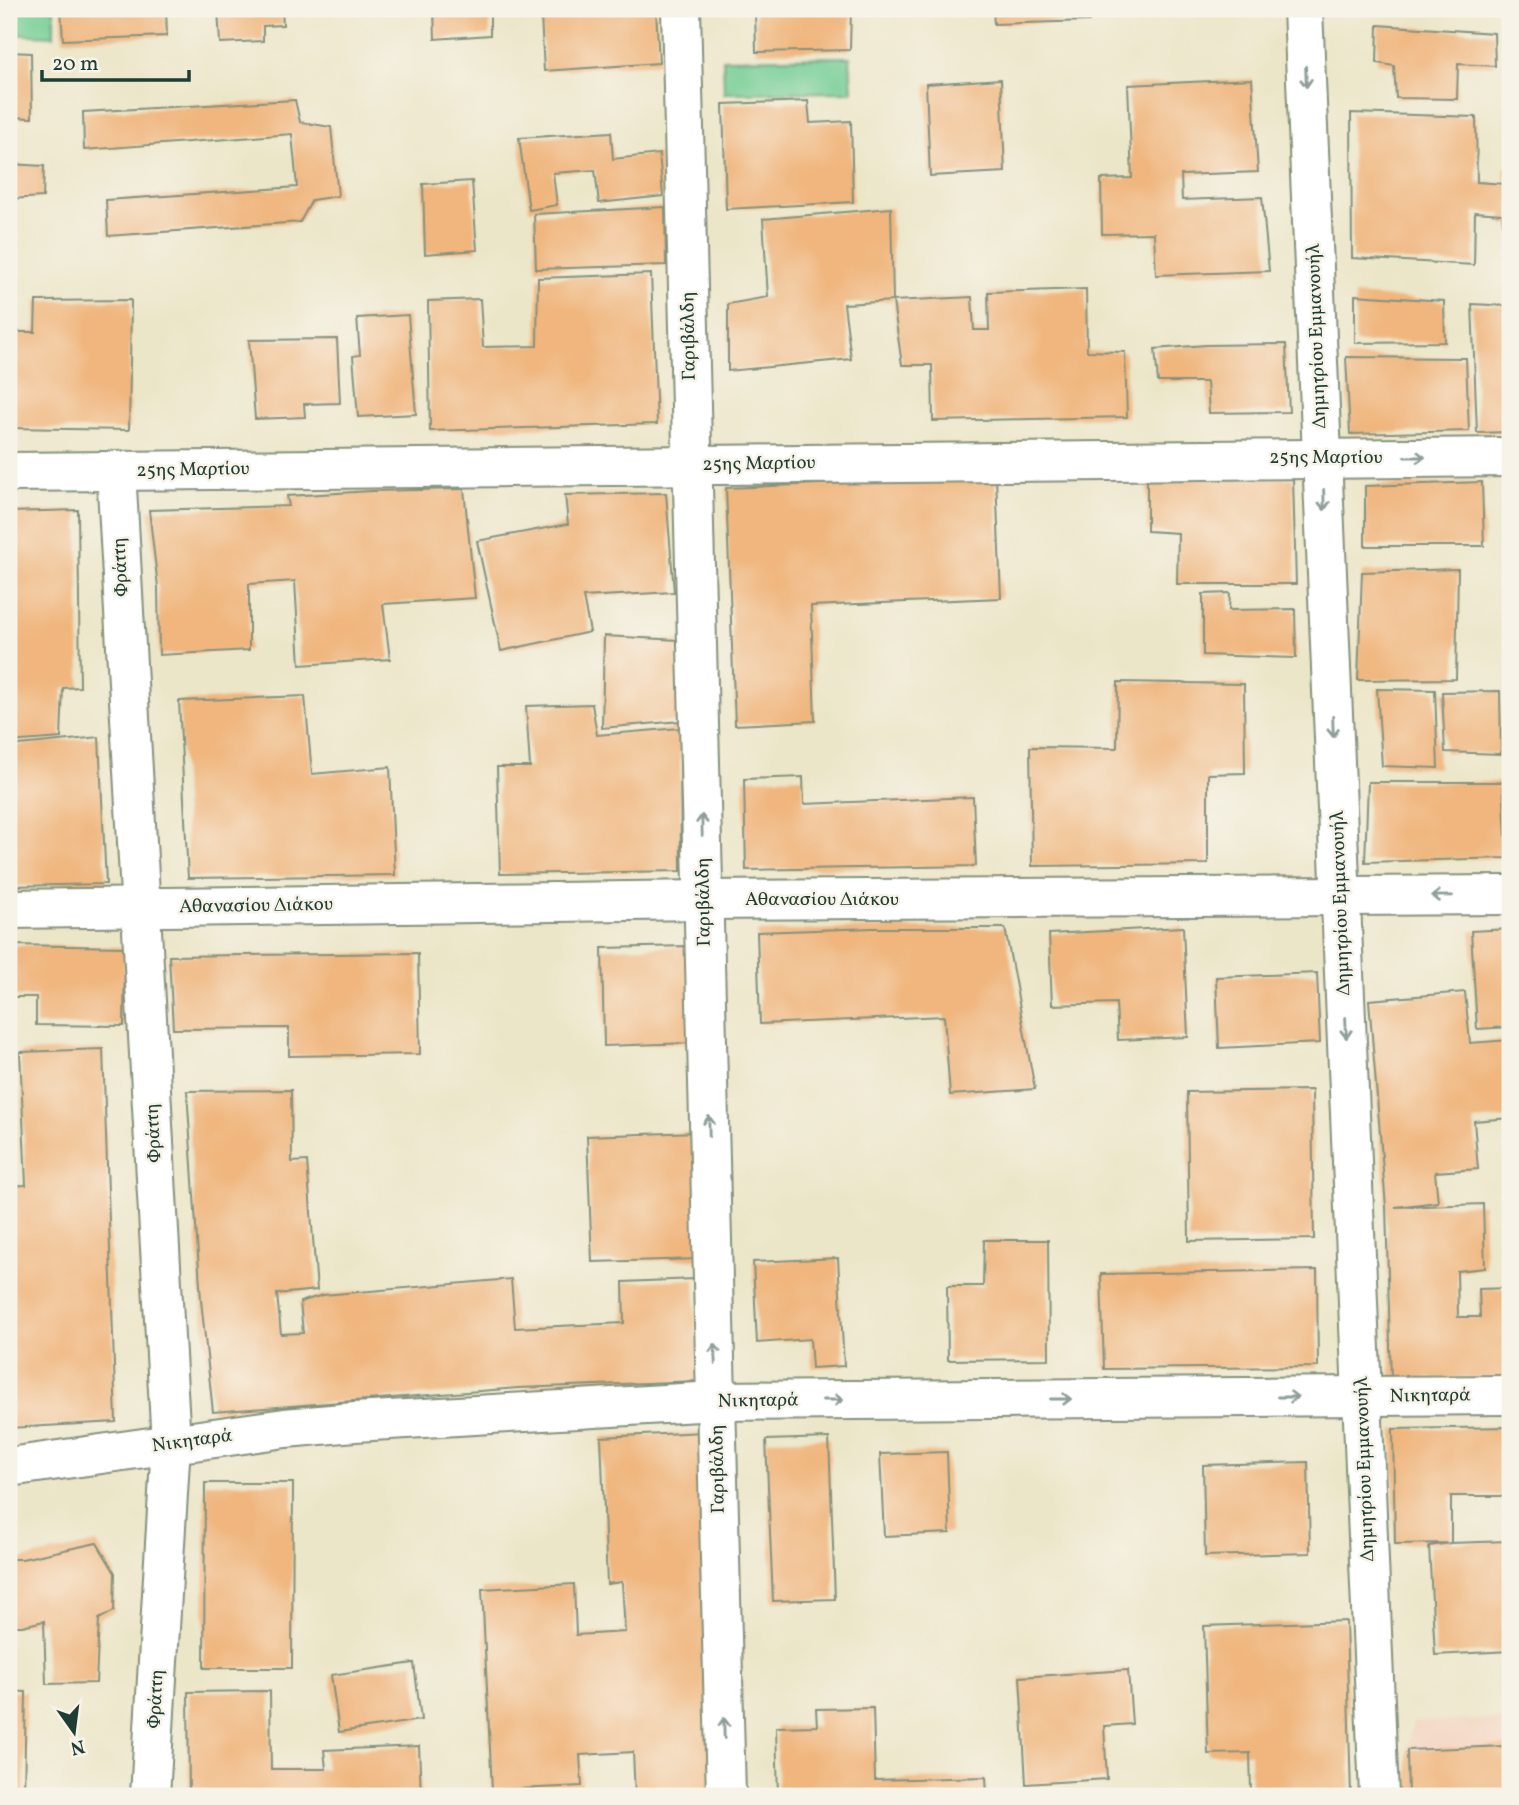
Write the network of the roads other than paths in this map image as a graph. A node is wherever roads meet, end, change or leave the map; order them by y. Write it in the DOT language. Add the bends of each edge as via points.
graph roads {
  1 [pos="681,9"];
  2 [pos="1303,9"];
  3 [pos="1510,457"];
  4 [pos="1322,458"];
  5 [pos="692,465"];
  6 [pos="116,470"];
  7 [pos="9,472"];
  8 [pos="1510,895"];
  9 [pos="1340,897"];
  10 [pos="704,900"];
  11 [pos="142,907"];
  12 [pos="9,909"];
  13 [pos="1510,1395"];
  14 [pos="1362,1396"];
  15 [pos="716,1401"];
  16 [pos="170,1443"];
  17 [pos="9,1467"];
  18 [pos="150,1796"];
  19 [pos="726,1796"];
  20 [pos="1379,1796"];
  1 -- 5 [label="street, Γαριβάλδη"];
  2 -- 4 [label="street, Δημητρίου Εμμανουήλ, one-way"];
  4 -- 3 [label="street, 25ης Μαρτίου, one-way"];
  4 -- 5 [label="street, 25ης Μαρτίου"];
  4 -- 9 [label="street, Δημητρίου Εμμανουήλ, one-way"];
  5 -- 6 [label="street, 25ης Μαρτίου"];
  10 -- 5 [label="street, Γαριβάλδη, one-way"];
  6 -- 7 [label="street, 25ης Μαρτίου"];
  6 -- 11 [label="street, Φράττη"];
  8 -- 9 [label="street, Αθανασίου Διάκου, one-way"];
  9 -- 10 [label="street, Αθανασίου Διάκου"];
  9 -- 14 [label="street, Δημητρίου Εμμανουήλ, one-way"];
  10 -- 11 [label="street, Αθανασίου Διάκου"];
  15 -- 10 [label="street, Γαριβάλδη, one-way"];
  11 -- 12 [label="street, Αθανασίου Διάκου"];
  11 -- 16 [label="street, Φράττη"];
  13 -- 14 [label="street, Νικηταρά"];
  15 -- 14 [label="street, Νικηταρά, one-way"];
  14 -- 20 [label="street, Δημητρίου Εμμανουήλ"];
  15 -- 16 [label="street, Νικηταρά" via="355,1422"];
  19 -- 15 [label="street, Γαριβάλδη, one-way"];
  16 -- 17 [label="street, Νικηταρά"];
  16 -- 18 [label="street, Φράττη"];
}
